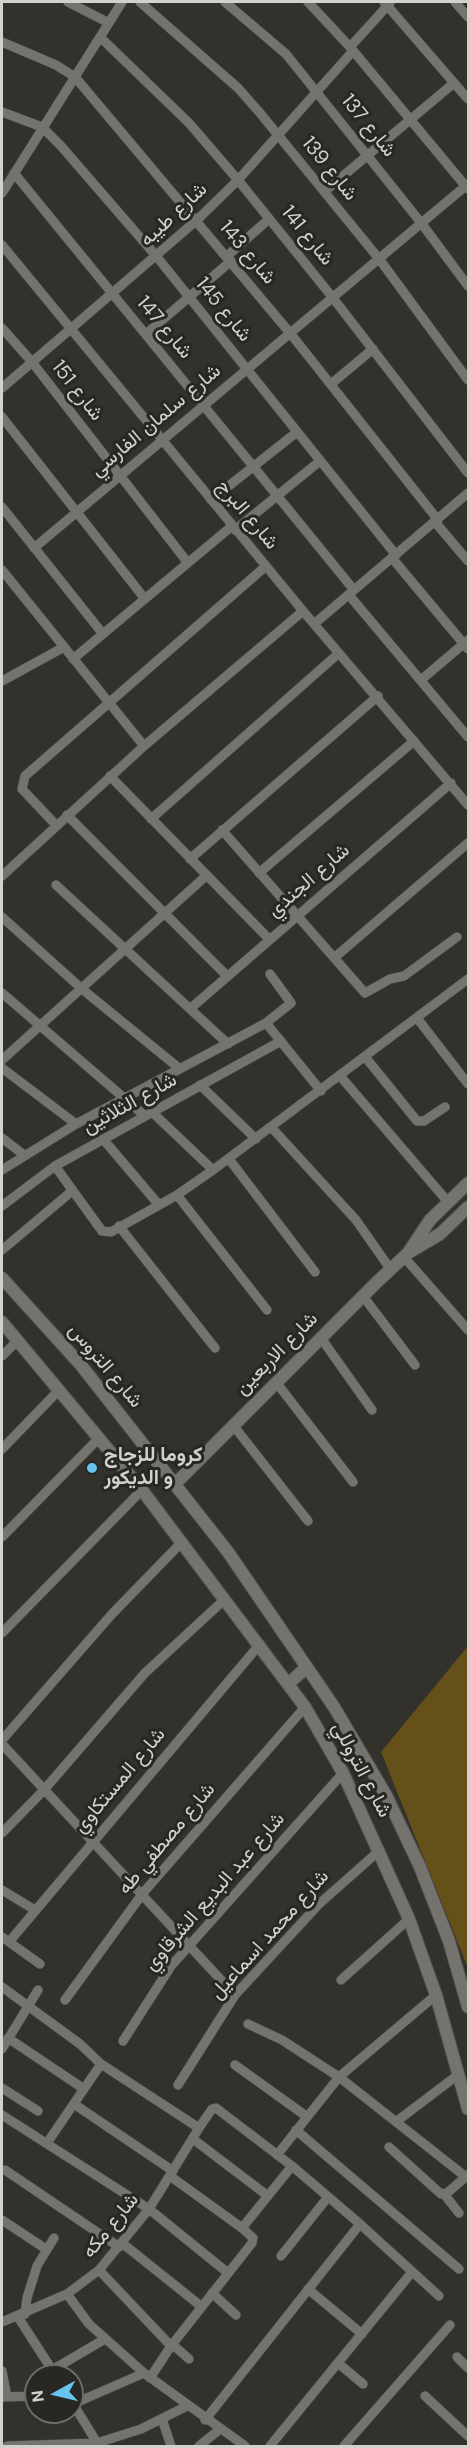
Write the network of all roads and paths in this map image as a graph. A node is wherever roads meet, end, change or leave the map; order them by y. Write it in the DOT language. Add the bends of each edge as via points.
graph roads {
  1 [pos="68,2"];
  2 [pos="122,2"];
  3 [pos="140,2"];
  4 [pos="225,2"];
  5 [pos="308,2"];
  6 [pos="455,2"];
  7 [pos="388,3"];
  8 [pos="468,16"];
  9 [pos="109,23"];
  10 [pos="100,37"];
  11 [pos="2,42"];
  12 [pos="352,49"];
  13 [pos="75,77"];
  14 [pos="454,82"];
  15 [pos="316,91"];
  16 [pos="468,99"];
  17 [pos="2,112"];
  18 [pos="411,120"];
  19 [pos="42,127"];
  20 [pos="278,134"];
  21 [pos="368,155"];
  22 [pos="14,173"];
  23 [pos="238,180"];
  24 [pos="468,187"];
  25 [pos="325,191"];
  26 [pos="2,193"];
  27 [pos="269,219"];
  28 [pos="197,220"];
  29 [pos="422,224"];
  30 [pos="2,245"];
  31 [pos="157,257"];
  32 [pos="229,259"];
  33 [pos="380,260"];
  34 [pos="468,266"];
  35 [pos="459,274"];
  36 [pos="468,286"];
  37 [pos="113,294"];
  38 [pos="189,297"];
  39 [pos="333,298"];
  40 [pos="2,328"];
  41 [pos="72,328"];
  42 [pos="290,333"];
  43 [pos="146,334"];
  44 [pos="373,349"];
  45 [pos="32,362"];
  46 [pos="246,368"];
  47 [pos="468,380"];
  48 [pos="331,384"];
  49 [pos="2,388"];
  50 [pos="204,404"];
  51 [pos="2,417"];
  52 [pos="297,432"];
  53 [pos="162,440"];
  54 [pos="320,461"];
  55 [pos="254,466"];
  56 [pos="468,473"];
  57 [pos="121,475"];
  58 [pos="468,493"];
  59 [pos="277,495"];
  60 [pos="211,500"];
  61 [pos="2,507"];
  62 [pos="78,512"];
  63 [pos="437,521"];
  64 [pos="234,528"];
  65 [pos="34,548"];
  66 [pos="394,557"];
  67 [pos="468,561"];
  68 [pos="189,563"];
  69 [pos="266,566"];
  70 [pos="2,570"];
  71 [pos="351,593"];
  72 [pos="145,599"];
  73 [pos="303,612"];
  74 [pos="314,624"];
  75 [pos="103,634"];
  76 [pos="467,644"];
  77 [pos="64,647"];
  78 [pos="339,653"];
  79 [pos="73,659"];
  80 [pos="421,680"];
  81 [pos="2,681"];
  82 [pos="378,696"];
  83 [pos="108,701"];
  84 [pos="468,738"];
  85 [pos="414,741"];
  86 [pos="144,746"];
  87 [pos="110,776"];
  88 [pos="451,783"];
  89 [pos="468,805"];
  90 [pos="67,815"];
  91 [pos="151,819"];
  92 [pos="56,825"];
  93 [pos="222,830"];
  94 [pos="468,843"];
  95 [pos="190,859"];
  96 [pos="259,873"];
  97 [pos="207,875"];
  98 [pos="2,876"];
  99 [pos="56,885"];
  100 [pos="166,914"];
  101 [pos="296,915"];
  102 [pos="2,916"];
  103 [pos="457,937"];
  104 [pos="269,939"];
  105 [pos="125,950"];
  106 [pos="334,958"];
  107 [pos="270,974"];
  108 [pos="227,976"];
  109 [pos="468,979"];
  110 [pos="82,988"];
  111 [pos="2,993"];
  112 [pos="191,1008"];
  113 [pos="417,1018"];
  114 [pos="266,1023"];
  115 [pos="39,1026"];
  116 [pos="281,1041"];
  117 [pos="228,1044"];
  118 [pos="366,1058"];
  119 [pos="2,1060"];
  120 [pos="2,1068"];
  121 [pos="180,1069"];
  122 [pos="341,1077"];
  123 [pos="468,1084"];
  124 [pos="200,1085"];
  125 [pos="321,1091"];
  126 [pos="124,1098"];
  127 [pos="445,1107"];
  128 [pos="148,1114"];
  129 [pos="76,1124"];
  130 [pos="271,1127"];
  131 [pos="2,1138"];
  132 [pos="103,1139"];
  133 [pos="256,1139"];
  134 [pos="24,1155"];
  135 [pos="229,1159"];
  136 [pos="55,1166"];
  137 [pos="2,1170"];
  138 [pos="213,1170"];
  139 [pos="468,1183"];
  140 [pos="72,1191"];
  141 [pos="177,1195"];
  142 [pos="448,1202"];
  143 [pos="159,1205"];
  144 [pos="2,1206"];
  145 [pos="468,1207"];
  146 [pos="115,1229"];
  147 [pos="2,1250"];
  148 [pos="406,1255"];
  149 [pos="391,1270"];
  150 [pos="315,1272"];
  151 [pos="2,1278"];
  152 [pos="363,1296"];
  153 [pos="267,1310"];
  154 [pos="2,1322"];
  155 [pos="468,1330"];
  156 [pos="321,1338"];
  157 [pos="18,1340"];
  158 [pos="214,1348"];
  159 [pos="2,1356"];
  160 [pos="415,1365"];
  161 [pos="276,1382"];
  162 [pos="60,1389"];
  163 [pos="372,1410"];
  164 [pos="233,1425"];
  165 [pos="99,1438"];
  166 [pos="2,1449"];
  167 [pos="353,1482"];
  168 [pos="175,1484"];
  169 [pos="142,1490"];
  170 [pos="308,1521"];
  171 [pos="2,1537"];
  172 [pos="182,1542"];
  173 [pos="225,1599"];
  174 [pos="2,1633"];
  175 [pos="260,1644"];
  176 [pos="307,1667"];
  177 [pos="288,1684"];
  178 [pos="305,1707"];
  179 [pos="2,1742"];
  180 [pos="343,1773"];
  181 [pos="43,1791"];
  182 [pos="2,1833"];
  183 [pos="93,1841"];
  184 [pos="380,1850"];
  185 [pos="2,1890"];
  186 [pos="143,1893"];
  187 [pos="35,1910"];
  188 [pos="409,1919"];
  189 [pos="5,1940"];
  190 [pos="190,1945"];
  191 [pos="40,1964"];
  192 [pos="341,1980"];
  193 [pos="2,1987"];
  194 [pos="38,1990"];
  195 [pos="235,1995"];
  196 [pos="436,1995"];
  197 [pos="65,2000"];
  198 [pos="27,2006"];
  199 [pos="468,2007"];
  200 [pos="248,2024"];
  201 [pos="8,2038"];
  202 [pos="123,2041"];
  203 [pos="2,2049"];
  204 [pos="101,2064"];
  205 [pos="235,2065"];
  206 [pos="459,2074"];
  207 [pos="339,2077"];
  208 [pos="178,2085"];
  209 [pos="2,2088"];
  210 [pos="84,2089"];
  211 [pos="74,2104"];
  212 [pos="468,2109"];
  213 [pos="38,2111"];
  214 [pos="2,2115"];
  215 [pos="306,2116"];
  216 [pos="397,2121"];
  217 [pos="199,2128"];
  218 [pos="296,2130"];
  219 [pos="193,2139"];
  220 [pos="47,2143"];
  221 [pos="389,2147"];
  222 [pos="277,2155"];
  223 [pos="292,2166"];
  224 [pos="5,2170"];
  225 [pos="172,2173"];
  226 [pos="467,2176"];
  227 [pos="444,2194"];
  228 [pos="268,2196"];
  229 [pos="328,2197"];
  230 [pos="149,2209"];
  231 [pos="459,2213"];
  232 [pos="2,2220"];
  233 [pos="360,2224"];
  234 [pos="242,2228"];
  235 [pos="54,2238"];
  236 [pos="121,2245"];
  237 [pos="46,2249"];
  238 [pos="281,2256"];
  239 [pos="459,2269"];
  240 [pos="99,2270"];
  241 [pos="412,2272"];
  242 [pos="228,2273"];
  243 [pos="308,2289"];
  244 [pos="212,2293"];
  245 [pos="68,2294"];
  246 [pos="439,2296"];
  247 [pos="202,2307"];
  248 [pos="22,2315"];
  249 [pos="236,2315"];
  250 [pos="2,2322"];
  251 [pos="450,2325"];
  252 [pos="362,2334"];
  253 [pos="105,2339"];
  254 [pos="172,2345"];
  255 [pos="458,2357"];
  256 [pos="189,2359"];
  257 [pos="338,2363"];
  258 [pos="49,2364"];
  259 [pos="68,2364"];
  260 [pos="468,2368"];
  261 [pos="2,2371"];
  262 [pos="147,2376"];
  263 [pos="363,2384"];
  264 [pos="24,2396"];
  265 [pos="425,2396"];
  266 [pos="4,2397"];
  267 [pos="84,2399"];
  268 [pos="187,2406"];
  269 [pos="162,2419"];
  270 [pos="205,2420"];
  271 [pos="84,2421"];
  272 [pos="219,2430"];
  273 [pos="468,2436"];
  274 [pos="98,2445"];
  275 [pos="7,2446"];
  276 [pos="171,2446"];
  277 [pos="199,2446"];
  278 [pos="245,2446"];
  279 [pos="270,2446"];
  280 [pos="344,2446"];
  1 -- 9 [label="street"];
  2 -- 9 [label="street"];
  3 -- 20 [label="street, شارع 139" via="238,88"];
  4 -- 15 [label="street, شارع 137" via="270,38"];
  5 -- 12 [label="street"];
  6 -- 8 [label="street"];
  7 -- 12 [label="street, شارع طيبه"];
  7 -- 14 [label="street"];
  9 -- 10 [label="street"];
  10 -- 13 [label="street"];
  10 -- 23 [label="street, شارع 141" via="189,123"];
  11 -- 13 [label="street, شارع 143"];
  12 -- 15 [label="street, شارع طيبه"];
  12 -- 18 [label="street"];
  13 -- 19 [label="street"];
  13 -- 28 [label="street, شارع 143"];
  14 -- 16 [label="street"];
  14 -- 18 [label="street"];
  15 -- 20 [label="street, شارع طيبه"];
  15 -- 21 [label="street, شارع 137"];
  17 -- 19 [label="street, شارع 145"];
  18 -- 21 [label="street"];
  18 -- 24 [label="street"];
  19 -- 22 [label="street"];
  19 -- 31 [label="street, شارع 145"];
  20 -- 23 [label="street, شارع طيبه"];
  20 -- 25 [label="street, شارع 139"];
  21 -- 25 [label="street"];
  21 -- 29 [label="street, شارع 137"];
  22 -- 26 [label="street"];
  22 -- 37 [label="street, شارع 147"];
  23 -- 27 [label="street, شارع 141"];
  23 -- 28 [label="street, شارع طيبه"];
  24 -- 29 [label="street, شارع سلمان الفارسي"];
  25 -- 33 [label="street, شارع 139"];
  27 -- 32 [label="street"];
  27 -- 39 [label="street, شارع 141"];
  28 -- 31 [label="street, شارع طيبه"];
  28 -- 32 [label="street, شارع 143"];
  29 -- 33 [label="street, شارع سلمان الفارسي"];
  29 -- 35 [label="street, شارع 137"];
  30 -- 41 [label="street, شارع البرج"];
  31 -- 37 [label="street, شارع طيبه"];
  31 -- 38 [label="street, شارع 145"];
  32 -- 38 [label="street"];
  32 -- 42 [label="street, شارع 143"];
  33 -- 39 [label="street, شارع سلمان الفارسي"];
  33 -- 47 [label="street, شارع 139"];
  34 -- 35 [label="street"];
  35 -- 36 [label="street, شارع 137"];
  37 -- 41 [label="street, شارع طيبه"];
  37 -- 43 [label="street, شارع 147"];
  38 -- 43 [label="street"];
  38 -- 46 [label="street, شارع 145"];
  39 -- 42 [label="street, شارع سلمان الفارسي"];
  39 -- 44 [label="street, شارع 141"];
  40 -- 45 [label="street, شارع 151"];
  41 -- 45 [label="street, شارع طيبه"];
  41 -- 53 [label="street, شارع البرج"];
  42 -- 46 [label="street, شارع سلمان الفارسي"];
  42 -- 48 [label="street, شارع 143"];
  43 -- 50 [label="street, شارع 147"];
  44 -- 48 [label="street"];
  44 -- 56 [label="street, شارع 141"];
  45 -- 49 [label="street, شارع طيبه"];
  45 -- 57 [label="street, شارع 151"];
  46 -- 50 [label="street, شارع سلمان الفارسي"];
  46 -- 52 [label="street, شارع 145"];
  48 -- 63 [label="street, شارع 143"];
  50 -- 53 [label="street, شارع سلمان الفارسي"];
  50 -- 55 [label="street, شارع 147"];
  51 -- 62 [label="street"];
  52 -- 54 [label="street, شارع 145"];
  52 -- 55 [label="street"];
  53 -- 57 [label="street, شارع سلمان الفارسي"];
  53 -- 60 [label="street, شارع البرج"];
  54 -- 59 [label="street"];
  54 -- 66 [label="street, شارع 145"];
  55 -- 59 [label="street, شارع 147"];
  55 -- 60 [label="street"];
  57 -- 62 [label="street, شارع سلمان الفارسي"];
  57 -- 68 [label="street, شارع 151"];
  58 -- 63 [label="street"];
  59 -- 64 [label="street"];
  59 -- 71 [label="street, شارع 147"];
  60 -- 64 [label="street, شارع البرج"];
  61 -- 65 [label="street"];
  62 -- 65 [label="street, شارع سلمان الفارسي"];
  62 -- 72 [label="street"];
  63 -- 66 [label="street"];
  63 -- 67 [label="street, شارع 143"];
  64 -- 68 [label="street"];
  64 -- 69 [label="street, شارع البرج"];
  65 -- 75 [label="street"];
  66 -- 71 [label="street"];
  66 -- 76 [label="street, شارع 145"];
  68 -- 72 [label="street"];
  69 -- 73 [label="street, شارع البرج"];
  69 -- 83 [label="street"];
  70 -- 77 [label="street"];
  71 -- 74 [label="street"];
  71 -- 80 [label="street, شارع 147"];
  72 -- 75 [label="street"];
  73 -- 74 [label="street, شارع البرج"];
  73 -- 86 [label="street"];
  74 -- 78 [label="street, شارع البرج"];
  75 -- 79 [label="street"];
  76 -- 80 [label="street"];
  77 -- 79 [label="street"];
  77 -- 81 [label="street"];
  78 -- 82 [label="street, شارع البرج"];
  78 -- 91 [label="street"];
  79 -- 83 [label="street"];
  80 -- 84 [label="street, شارع 147"];
  82 -- 85 [label="street, شارع البرج"];
  82 -- 93 [label="street"];
  83 -- 86 [label="street"];
  83 -- 92 [label="street" via="22,780 22,789"];
  85 -- 88 [label="street, شارع البرج"];
  85 -- 96 [label="street"];
  86 -- 87 [label="street"];
  87 -- 90 [label="street"];
  87 -- 91 [label="street"];
  88 -- 89 [label="street, شارع البرج"];
  88 -- 101 [label="street, شارع الجندي"];
  90 -- 92 [label="street"];
  90 -- 100 [label="street"];
  91 -- 95 [label="street"];
  92 -- 98 [label="street"];
  93 -- 95 [label="street"];
  93 -- 96 [label="street"];
  94 -- 106 [label="street"];
  95 -- 97 [label="street"];
  96 -- 101 [label="street"];
  97 -- 100 [label="street"];
  97 -- 104 [label="street"];
  99 -- 105 [label="street"];
  100 -- 105 [label="street"];
  100 -- 108 [label="street"];
  101 -- 104 [label="street, شارع الجندي"];
  101 -- 106 [label="street"];
  102 -- 110 [label="street"];
  103 -- 106 [label="street" via="404,976 390,978 369,993 363,992"];
  104 -- 108 [label="street, شارع الجندي"];
  105 -- 110 [label="street"];
  105 -- 112 [label="street"];
  107 -- 114 [label="street, شارع الثلاثين" via="291,1004"];
  108 -- 112 [label="street, شارع الجندي"];
  109 -- 113 [label="street"];
  110 -- 115 [label="street"];
  110 -- 121 [label="street"];
  111 -- 115 [label="street"];
  112 -- 117 [label="street"];
  113 -- 118 [label="street"];
  113 -- 123 [label="street"];
  114 -- 116 [label="street"];
  114 -- 117 [label="street, شارع الثلاثين"];
  115 -- 119 [label="street"];
  115 -- 126 [label="street"];
  116 -- 124 [label="street, شارع الثلاثين"];
  116 -- 125 [label="street"];
  117 -- 121 [label="street, شارع الثلاثين"];
  118 -- 122 [label="street"];
  118 -- 127 [label="street" via="417,1121 424,1121"];
  120 -- 129 [label="street"];
  121 -- 126 [label="street, شارع الثلاثين"];
  122 -- 125 [label="street"];
  122 -- 142 [label="street"];
  124 -- 128 [label="street, شارع الثلاثين"];
  124 -- 133 [label="street"];
  125 -- 130 [label="street"];
  126 -- 128 [label="street"];
  126 -- 129 [label="street, شارع الثلاثين"];
  128 -- 132 [label="street, شارع الثلاثين"];
  128 -- 138 [label="street"];
  129 -- 134 [label="street, شارع الثلاثين"];
  130 -- 133 [label="street"];
  130 -- 149 [label="street" via="356,1220"];
  131 -- 134 [label="street"];
  132 -- 136 [label="street, شارع الثلاثين"];
  132 -- 143 [label="street"];
  133 -- 135 [label="street"];
  134 -- 137 [label="street, شارع الثلاثين"];
  135 -- 138 [label="street"];
  135 -- 150 [label="street"];
  136 -- 140 [label="street"];
  136 -- 144 [label="street, شارع الثلاثين"];
  138 -- 141 [label="street"];
  139 -- 142 [label="street, شارع الاربعين"];
  140 -- 146 [label="street" via="102,1231"];
  140 -- 147 [label="street"];
  141 -- 143 [label="street"];
  141 -- 153 [label="street"];
  142 -- 148 [label="street, شارع الاربعين"];
  143 -- 146 [label="street"];
  145 -- 148 [label="street, شارع الاربعين" via="430,1241"];
  146 -- 158 [label="street"];
  148 -- 149 [label="street, شارع الاربعين"];
  148 -- 155 [label="street"];
  149 -- 152 [label="street, شارع الاربعين"];
  151 -- 168 [label="street, شارع التروس" via="80,1364"];
  152 -- 156 [label="street, شارع الاربعين"];
  152 -- 160 [label="street"];
  154 -- 157 [label="street"];
  156 -- 161 [label="street, شارع الاربعين"];
  156 -- 163 [label="street"];
  157 -- 159 [label="street"];
  157 -- 162 [label="street"];
  161 -- 164 [label="street, شارع الاربعين"];
  161 -- 167 [label="street"];
  162 -- 165 [label="street"];
  162 -- 166 [label="street"];
  164 -- 168 [label="street, شارع الاربعين"];
  164 -- 170 [label="street"];
  165 -- 169 [label="street"];
  165 -- 171 [label="street"];
  168 -- 176 [label="street, شارع التروللي" via="228,1552"];
  169 -- 172 [label="street, شارع التروللي"];
  169 -- 174 [label="street"];
  172 -- 173 [label="street, شارع التروللي"];
  172 -- 179 [label="street" via="112,1614"];
  173 -- 175 [label="street, شارع التروللي"];
  173 -- 181 [label="street" via="145,1673"];
  175 -- 177 [label="street, شارع التروللي"];
  175 -- 183 [label="street, شارع المستكاوي"];
  176 -- 177 [label="street"];
  176 -- 199 [label="street, شارع التروللي" via="366,1760 404,1830 435,1903"];
  177 -- 178 [label="street, شارع التروللي"];
  178 -- 180 [label="street, شارع التروللي"];
  178 -- 186 [label="street, شارع مصطفي طه"];
  179 -- 181 [label="street"];
  180 -- 184 [label="street, شارع التروللي"];
  180 -- 190 [label="street, شارع عبد البديع الشرقاوي"];
  181 -- 182 [label="street"];
  181 -- 183 [label="street"];
  183 -- 186 [label="street"];
  183 -- 187 [label="street, شارع المستكاوي"];
  184 -- 188 [label="street, شارع التروللي"];
  184 -- 195 [label="street, شارع محمد اسماعيل" via="319,1904"];
  185 -- 187 [label="street"];
  186 -- 190 [label="street"];
  186 -- 197 [label="street, شارع مصطفي طه"];
  187 -- 189 [label="street, شارع المستكاوي"];
  188 -- 192 [label="street"];
  188 -- 196 [label="street, شارع التروللي"];
  189 -- 191 [label="street"];
  190 -- 195 [label="street"];
  190 -- 202 [label="street, شارع عبد البديع الشرقاوي" via="165,1973"];
  193 -- 198 [label="street"];
  194 -- 198 [label="street"];
  195 -- 208 [label="street, شارع محمد اسماعيل"];
  196 -- 206 [label="street, شارع التروللي"];
  196 -- 207 [label="street"];
  198 -- 201 [label="street"];
  198 -- 204 [label="street" via="74,2039"];
  200 -- 207 [label="street" via="282,2040"];
  201 -- 203 [label="street"];
  201 -- 210 [label="street"];
  204 -- 210 [label="street"];
  204 -- 217 [label="street"];
  205 -- 215 [label="street"];
  206 -- 212 [label="street, شارع التروللي"];
  206 -- 216 [label="street"];
  207 -- 215 [label="street"];
  207 -- 216 [label="street"];
  209 -- 213 [label="street"];
  210 -- 211 [label="street"];
  211 -- 220 [label="street"];
  211 -- 225 [label="street"];
  214 -- 220 [label="street"];
  215 -- 218 [label="street"];
  216 -- 226 [label="street"];
  217 -- 219 [label="street, شارع مكه"];
  217 -- 222 [label="street, شارع مكه" via="211,2111 218,2109"];
  218 -- 222 [label="street"];
  218 -- 239 [label="street"];
  219 -- 225 [label="street, شارع مكه"];
  219 -- 228 [label="street"];
  220 -- 230 [label="street"];
  221 -- 227 [label="street"];
  222 -- 223 [label="street"];
  223 -- 228 [label="street"];
  223 -- 229 [label="street"];
  224 -- 236 [label="street"];
  225 -- 230 [label="street, شارع مكه"];
  225 -- 234 [label="street"];
  226 -- 227 [label="street"];
  227 -- 231 [label="street"];
  228 -- 234 [label="street"];
  229 -- 233 [label="street"];
  229 -- 238 [label="street"];
  230 -- 236 [label="street, شارع مكه"];
  230 -- 242 [label="street"];
  232 -- 237 [label="street"];
  233 -- 241 [label="street"];
  233 -- 243 [label="street"];
  234 -- 242 [label="street" via="253,2241"];
  235 -- 237 [label="street"];
  236 -- 240 [label="street, شارع مكه"];
  236 -- 247 [label="street"];
  237 -- 248 [label="street"];
  240 -- 245 [label="street, شارع مكه"];
  240 -- 254 [label="street"];
  241 -- 246 [label="street"];
  241 -- 252 [label="street"];
  242 -- 244 [label="street"];
  243 -- 252 [label="street"];
  243 -- 270 [label="street"];
  244 -- 247 [label="street"];
  244 -- 249 [label="street"];
  245 -- 248 [label="street, شارع مكه"];
  245 -- 253 [label="street"];
  247 -- 254 [label="street"];
  248 -- 250 [label="street, شارع مكه"];
  248 -- 258 [label="street"];
  251 -- 280 [label="street"];
  252 -- 257 [label="street"];
  253 -- 259 [label="street"];
  253 -- 262 [label="street"];
  254 -- 256 [label="street"];
  254 -- 262 [label="street"];
  255 -- 260 [label="street"];
  257 -- 263 [label="street"];
  257 -- 279 [label="street"];
  261 -- 266 [label="street"];
  262 -- 267 [label="street"];
  262 -- 268 [label="street"];
  264 -- 266 [label="street"];
  265 -- 273 [label="street"];
  268 -- 269 [label="street"];
  268 -- 270 [label="street"];
  269 -- 274 [label="street"];
  269 -- 276 [label="street"];
  270 -- 272 [label="street"];
  271 -- 274 [label="street"];
  272 -- 277 [label="street"];
  272 -- 278 [label="street"];
  274 -- 275 [label="street"];
}
